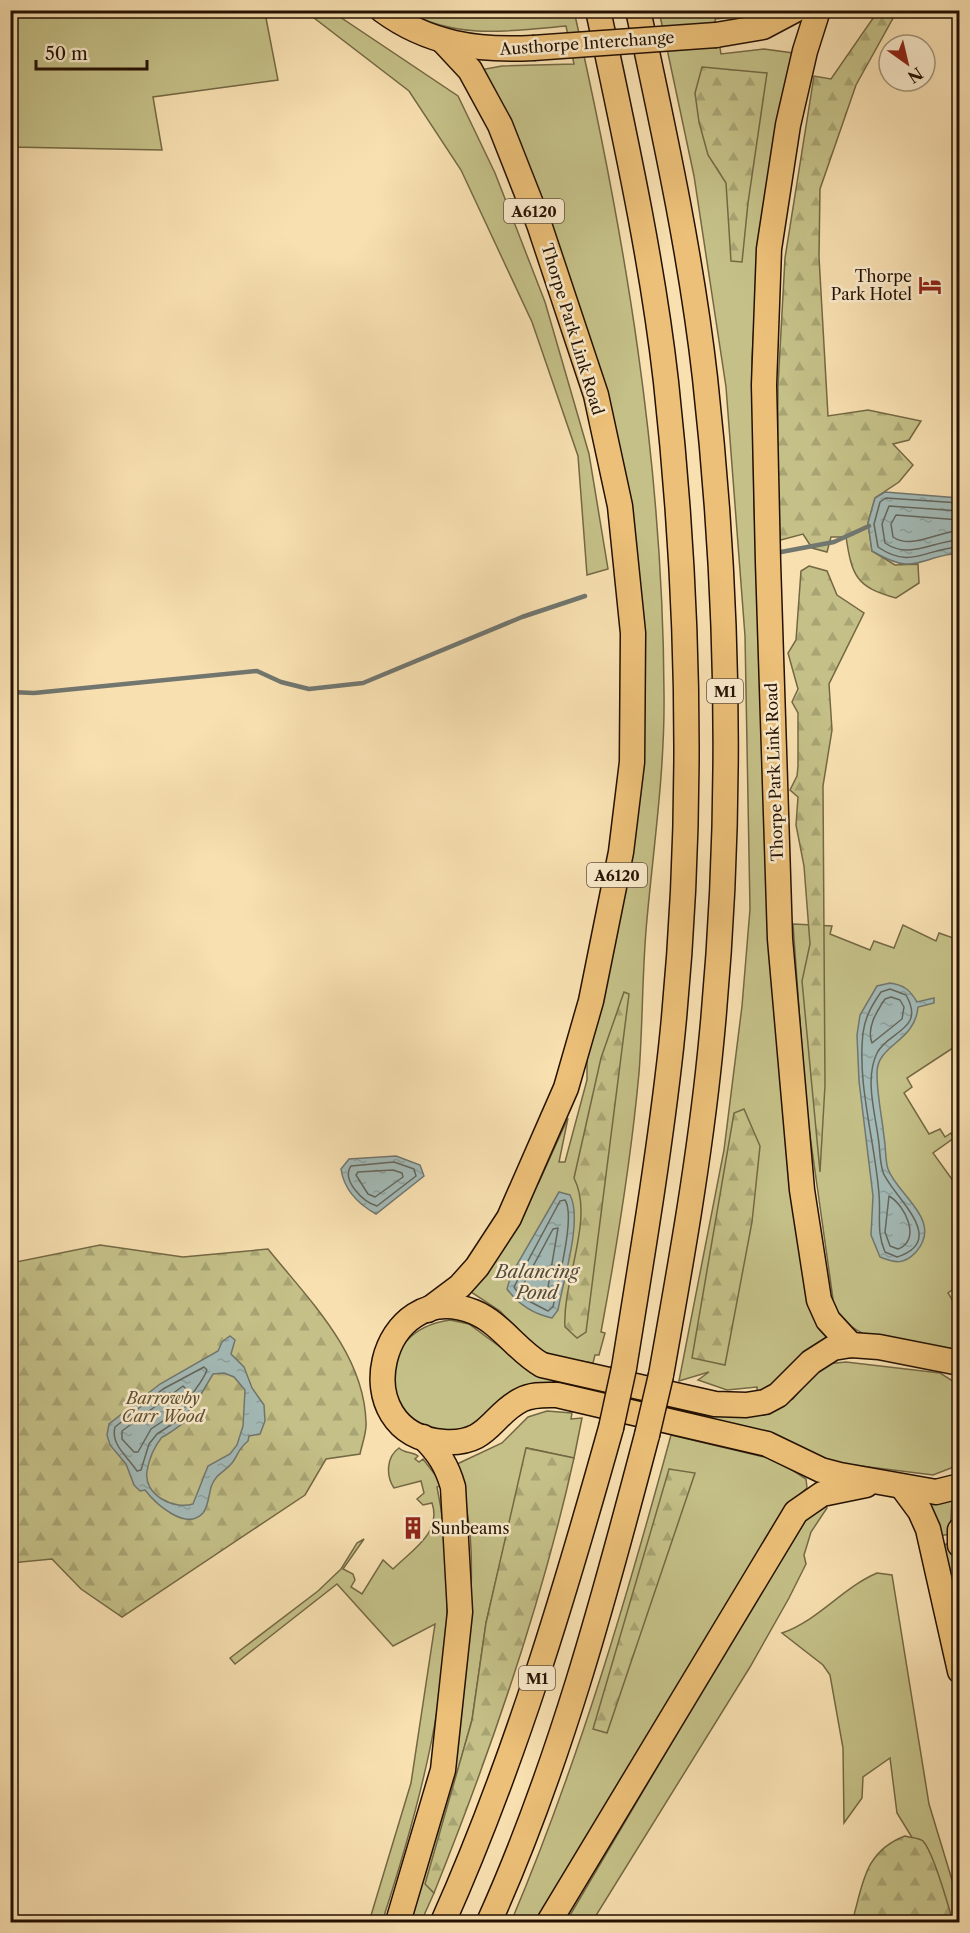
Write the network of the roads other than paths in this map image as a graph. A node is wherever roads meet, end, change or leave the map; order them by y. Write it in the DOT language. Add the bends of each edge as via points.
graph roads {
  1 [pos="382,10"];
  2 [pos="598,10"];
  3 [pos="638,10"];
  4 [pos="795,10"];
  5 [pos="818,10"];
  6 [pos="443,41"];
  7 [pos="428,1310"];
  8 [pos="852,1345"];
  9 [pos="960,1363"];
  10 [pos="423,1437"];
  11 [pos="878,1483"];
  12 [pos="960,1486"];
  13 [pos="903,1488"];
  14 [pos="960,1530"];
  15 [pos="960,1545"];
  16 [pos="960,1671"];
  17 [pos="398,1923"];
  18 [pos="443,1923"];
  19 [pos="489,1923"];
  20 [pos="549,1923"];
  1 -- 6 [label="highway, Austhorpe Interchange"];
  2 -- 18 [label="highway, M1, bridge" via="644,236 666,381 679,529 686,733 682,917 656,1173 611,1428 530,1700 469,1865"];
  3 -- 19 [label="highway, M1, bridge" via="684,230 705,376 719,526 727,728 721,916 695,1180 661,1375 611,1573 510,1876"];
  4 -- 6 [label="highway, Austhorpe Interchange, bridge" via="764,27 716,35 533,48 486,49"];
  5 -- 8 [label="highway, Thorpe Park Link Road" via="788,125 769,249 765,330 766,504 780,939 801,1179 819,1300 828,1320"];
  6 -- 7 [label="highway, Thorpe Park Link Road / A6120" via="470,70 500,124 543,235 596,395 620,506 633,633 633,739 621,852 591,1000 566,1088 508,1218 477,1267 460,1286"];
  7 -- 8 [label="highway" via="459,1308 474,1312 542,1365 715,1404 765,1401 778,1395 822,1354"];
  7 -- 10 [label="highway, Thorpe Park Link Road" via="393,1336 382,1361 381,1375 384,1395 393,1413 408,1429"];
  8 -- 9 [label="highway"];
  10 -- 11 [label="highway" via="445,1442 468,1439 488,1429 523,1399 557,1395 767,1444 821,1470"];
  10 -- 17 [label="highway" via="448,1469 453,1487 460,1612 443,1770"];
  11 -- 13 [label="highway"];
  11 -- 20 [label="highway" via="822,1494 796,1512"];
  12 -- 13 [label="highway" via="936,1492"];
  13 -- 16 [label="highway" via="928,1529"];
  14 -- 15 [label="highway"];
}
